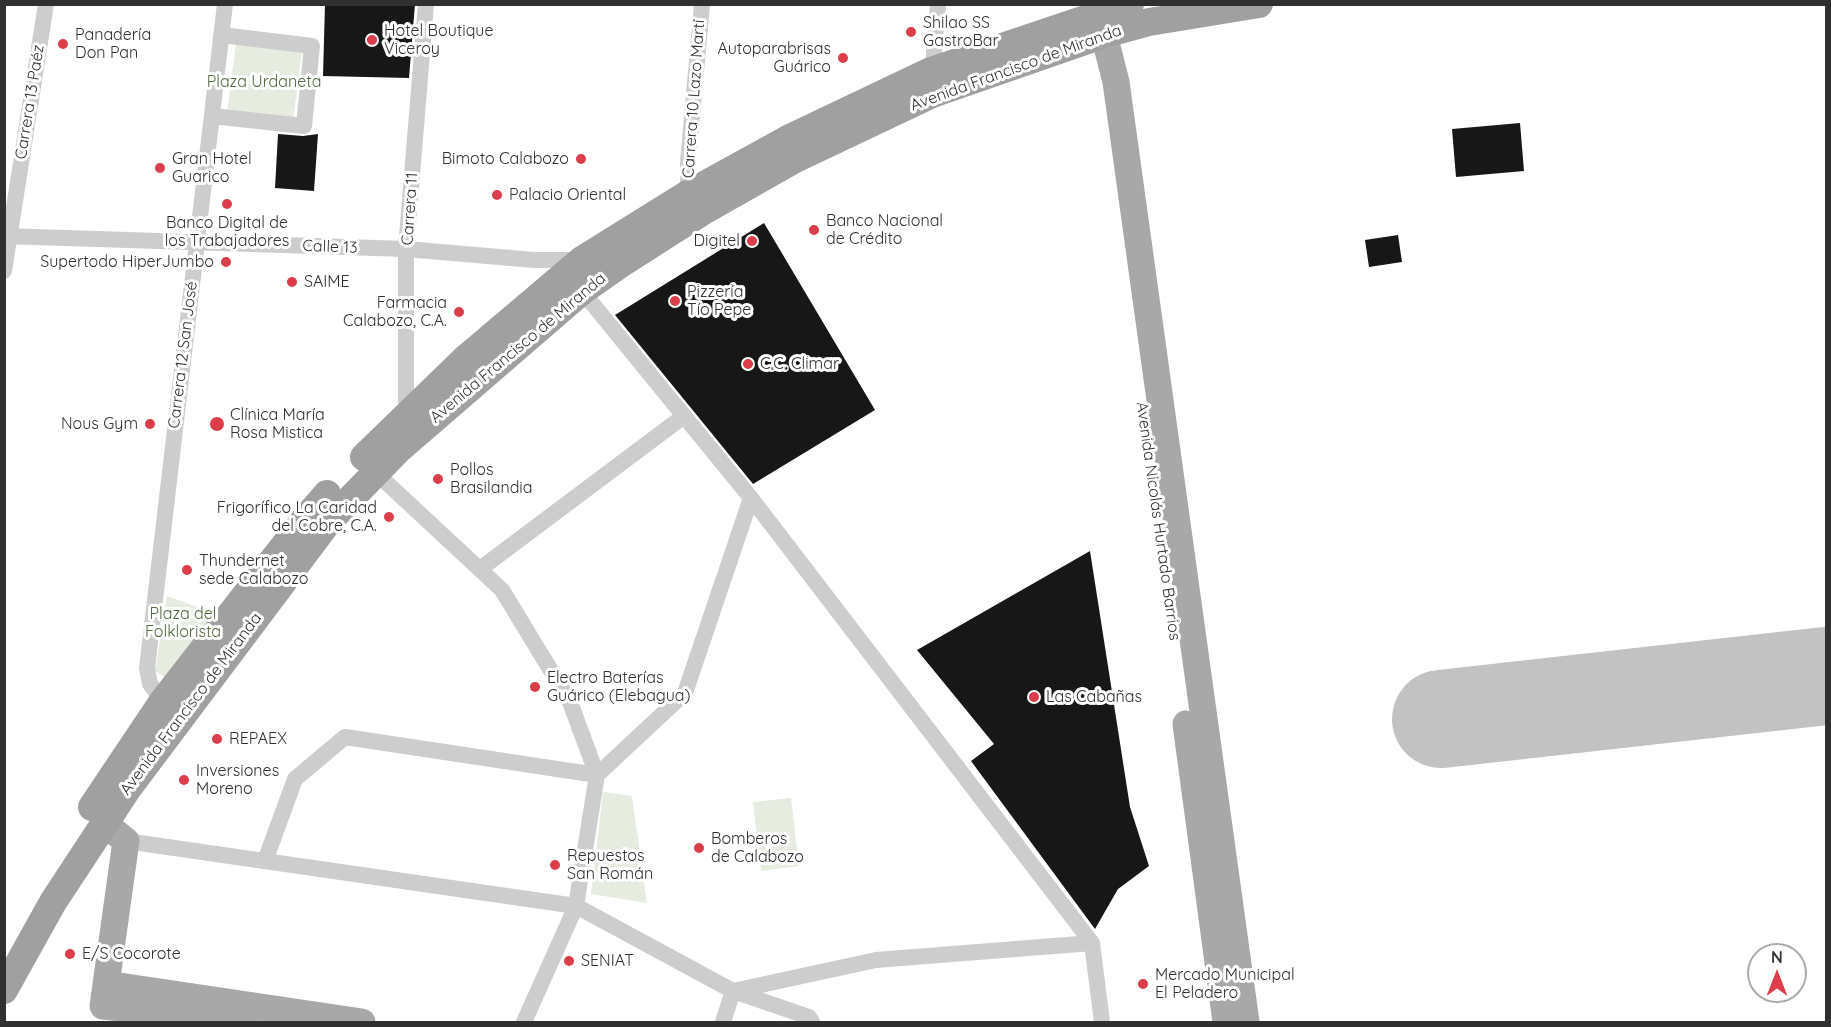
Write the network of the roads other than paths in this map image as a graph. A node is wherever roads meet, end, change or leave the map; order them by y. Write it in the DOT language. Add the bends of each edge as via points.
graph roads {
  1 [pos="46,4"];
  2 [pos="225,4"];
  3 [pos="426,4"];
  4 [pos="702,4"];
  5 [pos="938,4"];
  6 [pos="1130,4"];
  7 [pos="1259,4"];
  8 [pos="1093,28"];
  9 [pos="222,35"];
  10 [pos="932,82"];
  11 [pos="212,116"];
  12 [pos="688,194"];
  13 [pos="7,236"];
  14 [pos="196,243"];
  15 [pos="406,249"];
  16 [pos="582,260"];
  17 [pos="619,265"];
  18 [pos="4,271"];
  19 [pos="582,291"];
  20 [pos="406,414"];
  21 [pos="684,417"];
  22 [pos="391,443"];
  23 [pos="375,472"];
  24 [pos="751,498"];
  25 [pos="480,569"];
  26 [pos="173,707"];
  27 [pos="597,776"];
  28 [pos="119,782"];
  29 [pos="104,823"];
  30 [pos="126,841"];
  31 [pos="265,861"];
  32 [pos="576,906"];
  33 [pos="1092,943"];
  34 [pos="4,949"];
  35 [pos="4,990"];
  36 [pos="733,992"];
  37 [pos="104,1004"];
  38 [pos="247,1023"];
  39 [pos="362,1023"];
  40 [pos="524,1023"];
  41 [pos="723,1023"];
  42 [pos="812,1023"];
  43 [pos="1102,1023"];
  44 [pos="1226,1023"];
  45 [pos="1246,1023"];
  1 -- 13 [label="street, Carrera 13 Paéz"];
  2 -- 9 [label="street, Carrera 12 San José"];
  3 -- 15 [label="street, Carrera 11"];
  4 -- 12 [label="street, Carrera 10 Lazo Martí"];
  5 -- 10 [label="street"];
  6 -- 8 [label="highway, Avenida Francisco de Miranda"];
  7 -- 8 [label="highway, Avenida Francisco de Miranda"];
  8 -- 10 [label="highway, Avenida Francisco de Miranda"];
  8 -- 44 [label="main road, Avenida Nicolás Hurtado Barrios"];
  8 -- 45 [label="main road, Avenida Nicolás Hurtado Barrios" via="1116,82"];
  9 -- 11 [label="street, Carrera 12 San José"];
  9 -- 11 [label="street" via="312,46 304,126"];
  10 -- 12 [label="highway, Avenida Francisco de Miranda" via="788,139"];
  10 -- 17 [label="highway, Avenida Francisco de Miranda" via="705,210"];
  11 -- 14 [label="street, Carrera 12 San José"];
  12 -- 16 [label="highway, Avenida Francisco de Miranda"];
  13 -- 14 [label="street, Calle 13"];
  13 -- 18 [label="street, Carrera 13 Paéz"];
  14 -- 15 [label="street, Calle 13"];
  14 -- 26 [label="street, Carrera 12 San José" via="147,668 150,684"];
  15 -- 16 [label="street, Calle 13"];
  15 -- 20 [label="street, Carrera 11"];
  16 -- 17 [label="street, Calle 13"];
  16 -- 20 [label="highway, Avenida Francisco de Miranda"];
  17 -- 19 [label="highway, Avenida Francisco de Miranda"];
  19 -- 21 [label="street"];
  19 -- 22 [label="highway, Avenida Francisco de Miranda"];
  20 -- 22 [label="highway, Avenida Francisco de Miranda"];
  21 -- 24 [label="street"];
  21 -- 25 [label="street"];
  22 -- 23 [label="highway, Avenida Francisco de Miranda"];
  22 -- 26 [label="highway, Avenida Francisco de Miranda" via="331,490 305,519"];
  23 -- 25 [label="street"];
  23 -- 26 [label="highway, Avenida Francisco de Miranda" via="328,522"];
  24 -- 27 [label="street" via="685,693"];
  24 -- 33 [label="street"];
  25 -- 27 [label="street" via="502,590 570,702"];
  26 -- 28 [label="highway, Avenida Francisco de Miranda"];
  27 -- 31 [label="street" via="345,737 295,779"];
  27 -- 32 [label="street"];
  28 -- 29 [label="highway, Avenida Francisco de Miranda"];
  28 -- 34 [label="highway, Avenida Francisco de Miranda" via="42,884"];
  29 -- 30 [label="main road"];
  29 -- 35 [label="highway, Avenida Francisco de Miranda"];
  30 -- 31 [label="street"];
  30 -- 37 [label="main road"];
  31 -- 32 [label="street"];
  32 -- 36 [label="street"];
  32 -- 40 [label="street"];
  33 -- 36 [label="street" via="876,960"];
  33 -- 43 [label="street"];
  36 -- 41 [label="street"];
  36 -- 42 [label="street" via="809,1017"];
  37 -- 38 [label="main road"];
  37 -- 39 [label="main road"];
}
